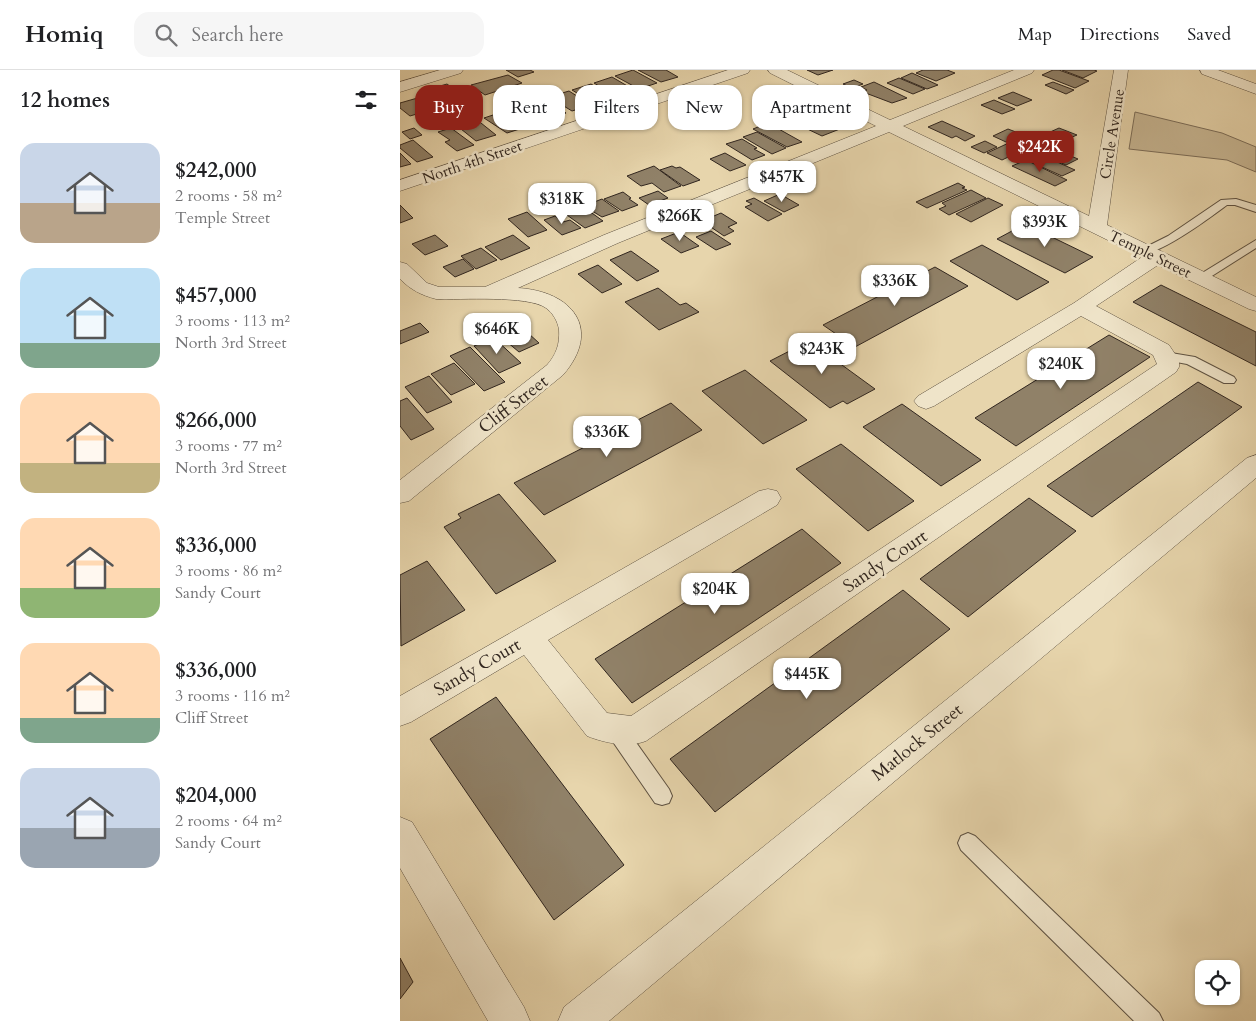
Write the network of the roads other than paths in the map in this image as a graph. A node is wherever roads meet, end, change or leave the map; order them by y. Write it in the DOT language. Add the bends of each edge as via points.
graph roads {
  1 [pos="456,70"];
  2 [pos="743,70"];
  3 [pos="775,70"];
  4 [pos="1027,70"];
  5 [pos="1122,70"];
  6 [pos="1207,71"];
  7 [pos="806,85"];
  8 [pos="400,87"];
  9 [pos="1256,89"];
  10 [pos="869,116"];
  11 [pos="890,126"];
  12 [pos="400,186"];
  13 [pos="1256,209"];
  14 [pos="1097,228"];
  15 [pos="1256,243"];
  16 [pos="1150,254"];
  17 [pos="400,268"];
  18 [pos="1200,278"];
  19 [pos="489,293"];
  20 [pos="1256,305"];
  21 [pos="1081,307"];
  22 [pos="1165,356"];
  23 [pos="1229,380"];
  24 [pos="926,400"];
  25 [pos="1256,464"];
  26 [pos="400,494"];
  27 [pos="768,498"];
  28 [pos="528,637"];
  29 [pos="400,712"];
  30 [pos="616,730"];
  31 [pos="662,796"];
  32 [pos="400,834"];
  33 [pos="968,843"];
  34 [pos="510,1021"];
  35 [pos="578,1021"];
  36 [pos="1151,1021"];
  1 -- 8 [label="street"];
  2 -- 12 [label="street, North 4th Street"];
  3 -- 7 [label="street, Temple Street"];
  4 -- 11 [label="street"];
  5 -- 14 [label="street, Circle Avenue"];
  6 -- 9 [label="street"];
  10 -- 11 [label="street, Temple Street"];
  11 -- 14 [label="street, Temple Street"];
  11 -- 19 [label="street" via="611,238"];
  13 -- 16 [label="lane" via="1225,202"];
  14 -- 16 [label="street, Temple Street"];
  15 -- 18 [label="lane"];
  16 -- 18 [label="street, Temple Street"];
  16 -- 21 [label="street"];
  17 -- 19 [label="street, Cliff Street" via="428,291"];
  18 -- 20 [label="street, Temple Street"];
  19 -- 26 [label="street, Cliff Street" via="544,299 560,309 569,323 571,341 563,361"];
  21 -- 22 [label="street" via="1161,350"];
  21 -- 24 [label="street"];
  22 -- 23 [label="lane" via="1190,360"];
  22 -- 30 [label="street, Sandy Court" via="1168,367 635,732"];
  25 -- 35 [label="street, Matlock Street"];
  27 -- 28 [label="street, Sandy Court"];
  28 -- 29 [label="street, Sandy Court"];
  28 -- 30 [label="street, Sandy Court" via="598,726"];
  30 -- 31 [label="lane"];
  32 -- 34 [label="street"];
  33 -- 36 [label="lane"];
}
